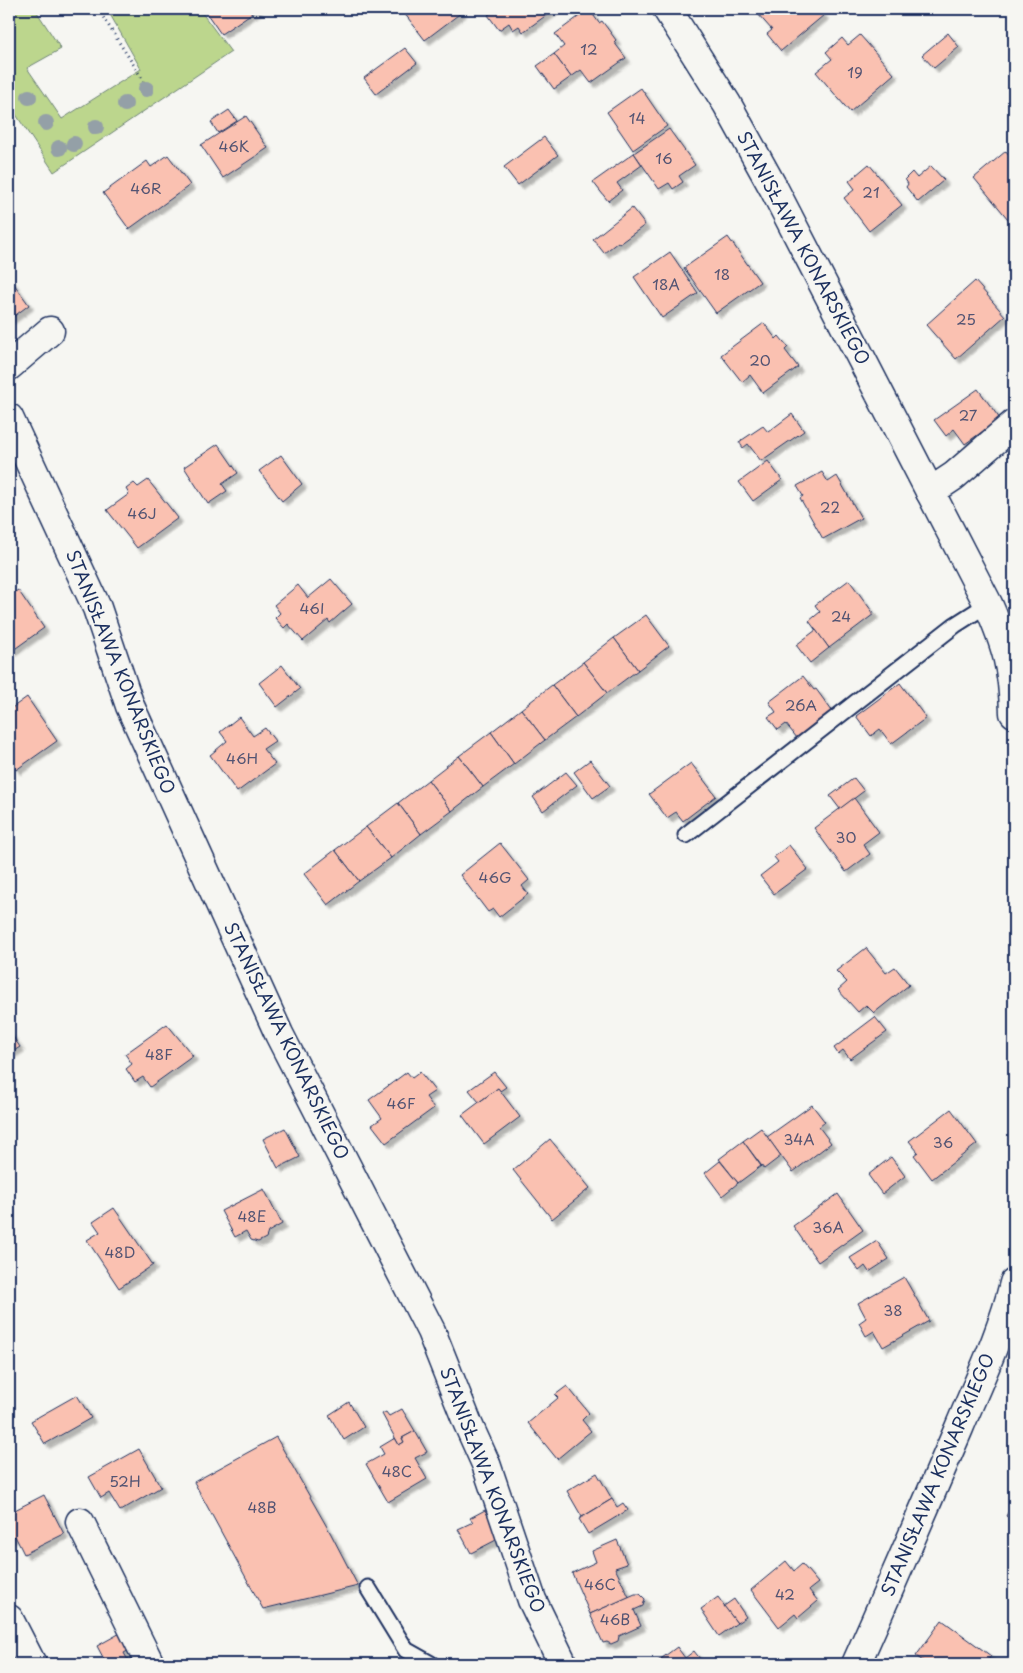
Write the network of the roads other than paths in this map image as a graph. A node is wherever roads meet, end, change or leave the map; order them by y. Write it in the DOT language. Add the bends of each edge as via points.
graph roads {
  1 [pos="666,9"];
  2 [pos="50,331"];
  3 [pos="9,366"];
  4 [pos="9,418"];
  5 [pos="1014,424"];
  6 [pos="930,492"];
  7 [pos="988,604"];
  8 [pos="1012,661"];
  9 [pos="1014,713"];
  10 [pos="686,835"];
  11 [pos="1014,1282"];
  12 [pos="80,1522"];
  13 [pos="368,1588"];
  14 [pos="9,1619"];
  15 [pos="32,1664"];
  16 [pos="150,1664"];
  17 [pos="431,1664"];
  18 [pos="563,1664"];
  19 [pos="856,1664"];
  1 -- 6 [label="street, STANISŁAWA KONARSKIEGO" via="727,104 774,189"];
  2 -- 3 [label="street"];
  4 -- 18 [label="street, STANISŁAWA KONARSKIEGO" via="97,608 130,706 279,1034 431,1331 486,1464 532,1600"];
  5 -- 6 [label="street" via="954,476"];
  6 -- 7 [label="street, STANISŁAWA KONARSKIEGO"];
  7 -- 8 [label="street, STANISŁAWA KONARSKIEGO"];
  7 -- 10 [label="lane" via="955,625"];
  8 -- 9 [label="street, STANISŁAWA KONARSKIEGO"];
  11 -- 19 [label="street, STANISŁAWA KONARSKIEGO" via="993,1346"];
  12 -- 16 [label="street"];
  13 -- 17 [label="lane" via="406,1650"];
  14 -- 15 [label="street"];
}
